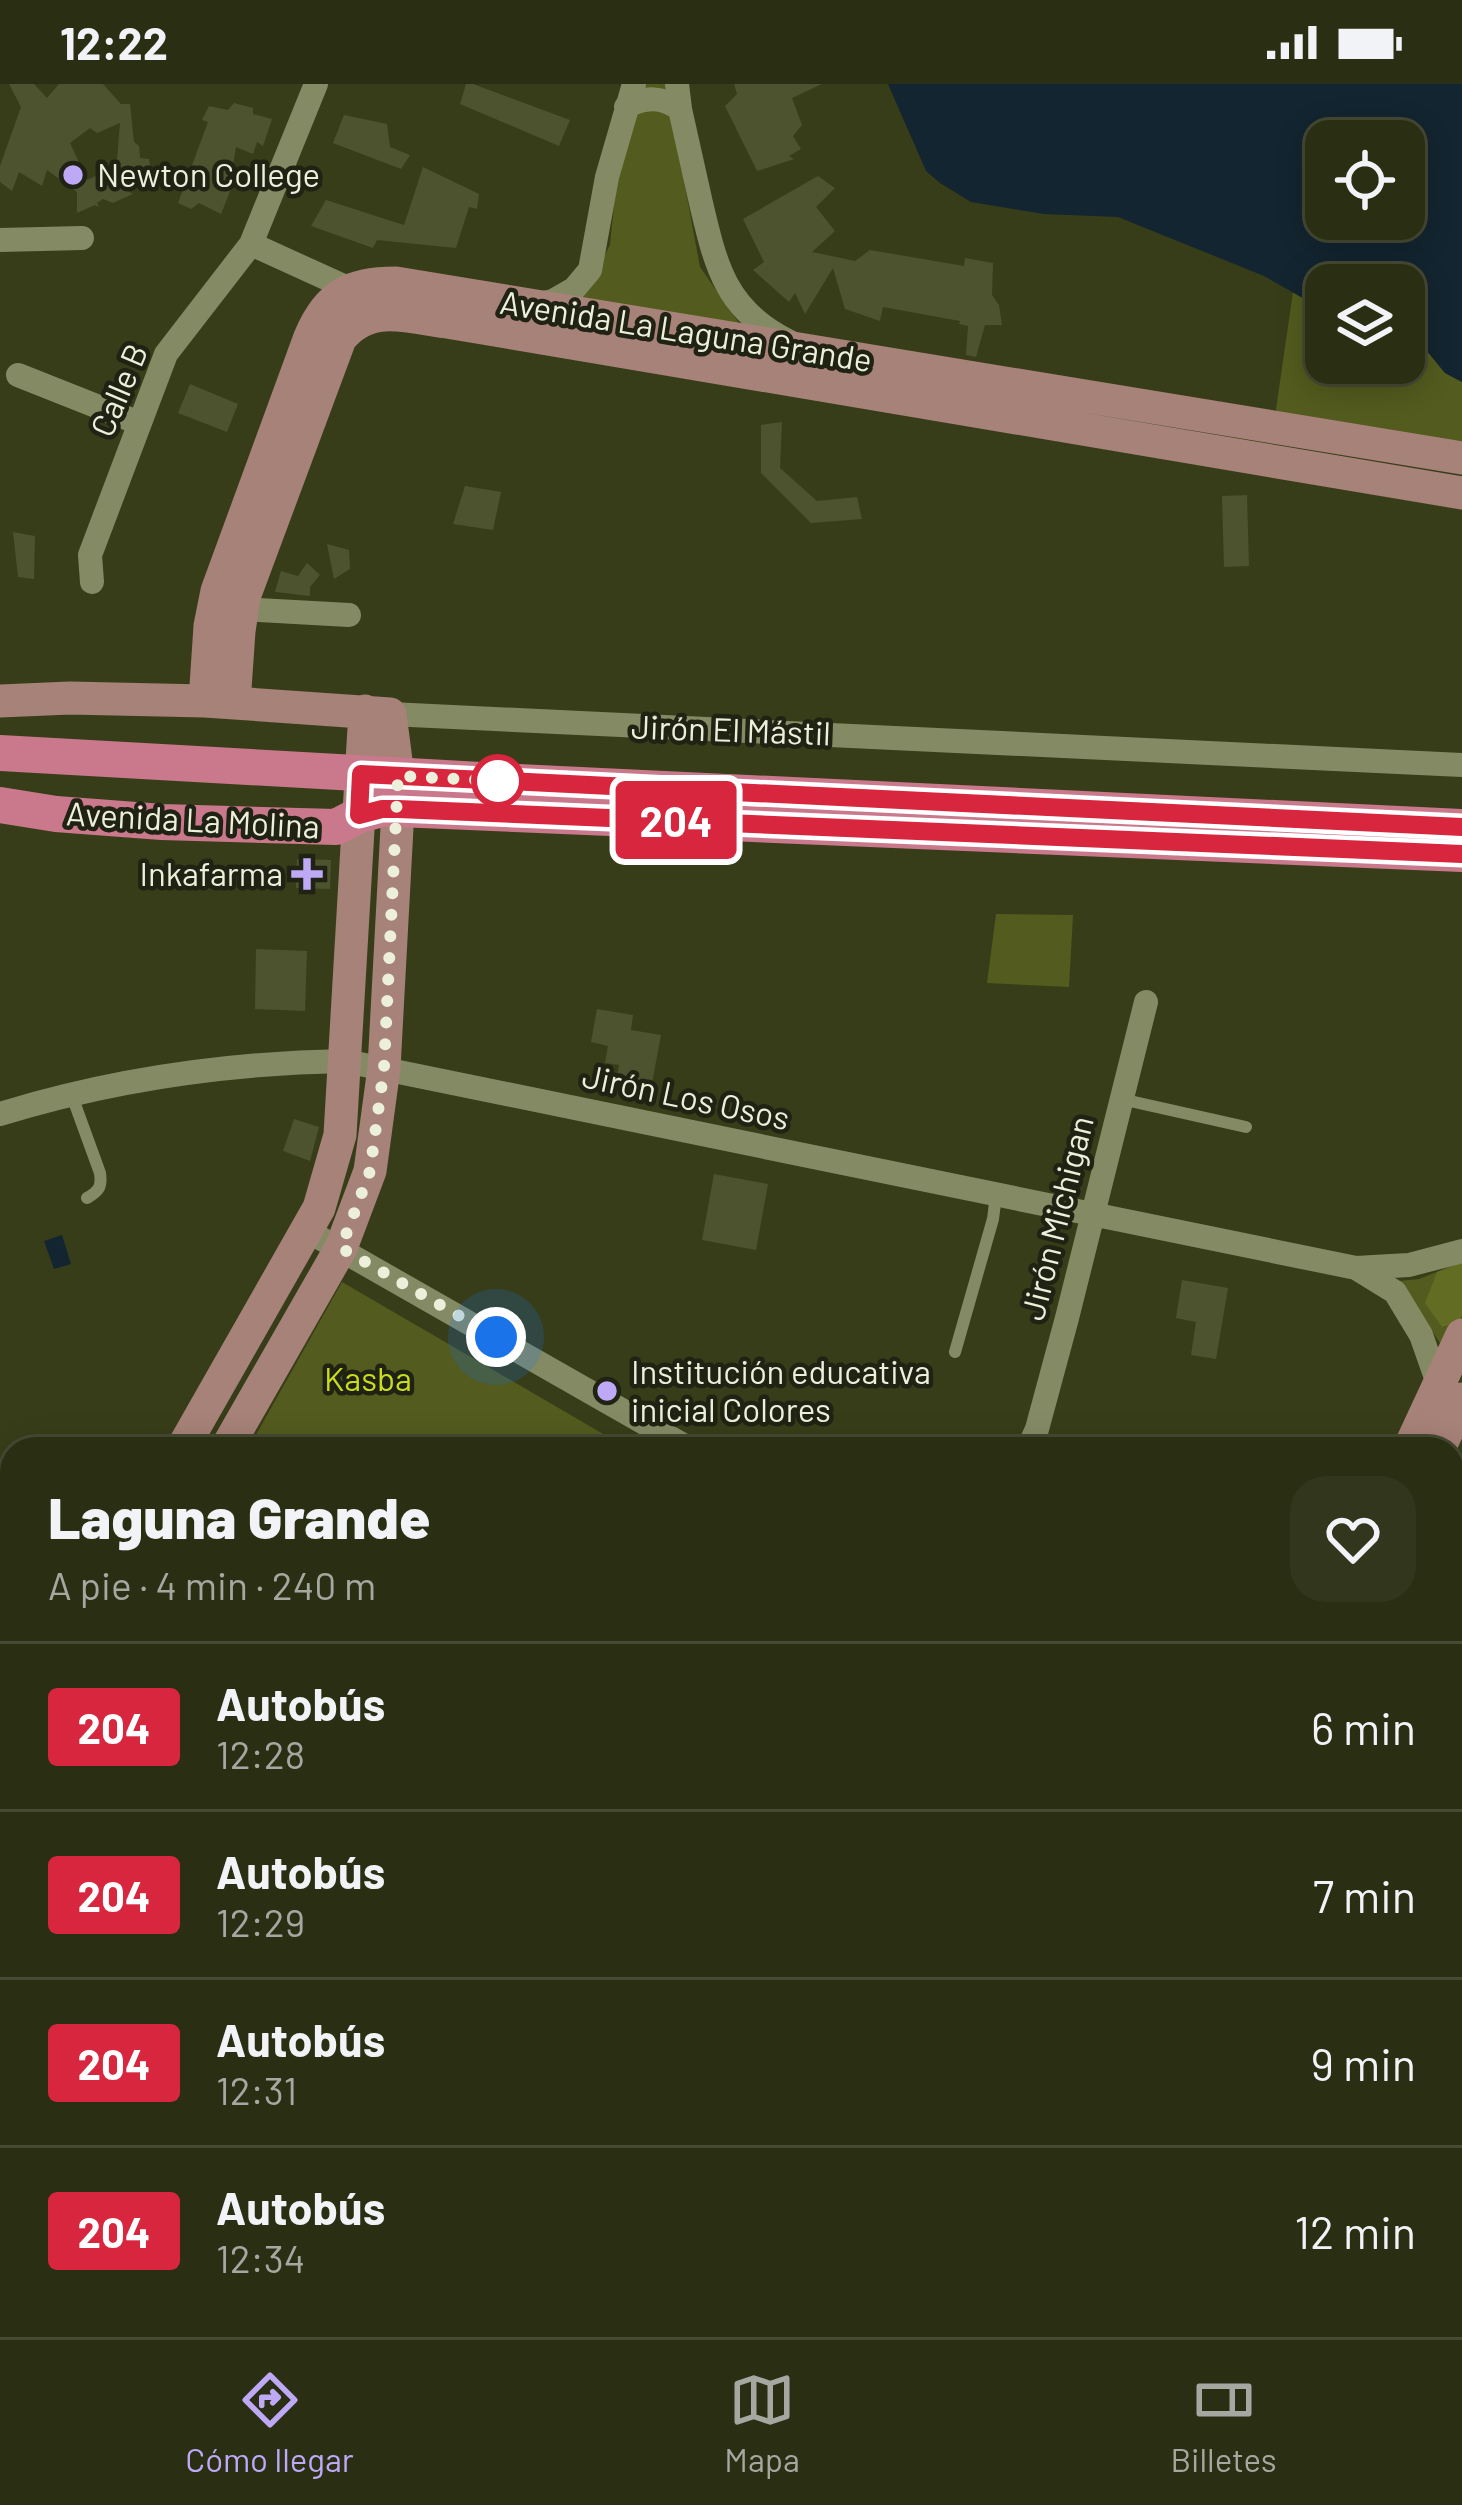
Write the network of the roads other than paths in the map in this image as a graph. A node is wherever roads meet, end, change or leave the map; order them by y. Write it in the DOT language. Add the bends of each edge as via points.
graph roads {
  1 [pos="316,84"];
  2 [pos="630,95"];
  3 [pos="678,97"];
  4 [pos="82,238"];
  5 [pos="0,240"];
  6 [pos="250,244"];
  7 [pos="350,289"];
  8 [pos="528,305"];
  9 [pos="449,307"];
  10 [pos="808,352"];
  11 [pos="18,375"];
  12 [pos="862,376"];
  13 [pos="1106,417"];
  14 [pos="139,423"];
  15 [pos="1462,458"];
  16 [pos="1462,493"];
  17 [pos="92,582"];
  18 [pos="234,599"];
  19 [pos="350,615"];
  20 [pos="0,701"];
  21 [pos="220,702"];
  22 [pos="378,712"];
  23 [pos="0,753"];
  24 [pos="1462,765"];
  25 [pos="386,786"];
  26 [pos="0,806"];
  27 [pos="1031,807"];
  28 [pos="359,815"];
  29 [pos="1462,827"];
  30 [pos="1189,842"];
  31 [pos="1462,854"];
  32 [pos="1146,1002"];
  33 [pos="345,1061"];
  34 [pos="384,1068"];
  35 [pos="71,1094"];
  36 [pos="1120,1099"];
  37 [pos="0,1114"];
  38 [pos="1246,1127"];
  39 [pos="996,1195"];
  40 [pos="87,1198"];
  41 [pos="1091,1213"];
  42 [pos="306,1230"];
  43 [pos="341,1248"];
  44 [pos="1462,1251"];
  45 [pos="1356,1268"];
  46 [pos="1462,1334"];
  47 [pos="955,1352"];
  48 [pos="1453,1397"];
  49 [pos="189,1437"];
  50 [pos="233,1437"];
  51 [pos="669,1437"];
  52 [pos="1033,1437"];
  53 [pos="1419,1437"];
  54 [pos="1442,1437"];
  1 -- 6 [label="street, Calle B"];
  2 -- 3 [label="street"];
  2 -- 8 [label="street" via="590,270 553,301"];
  3 -- 10 [label="street" via="728,288 770,333"];
  4 -- 5 [label="street"];
  6 -- 7 [label="street"];
  6 -- 14 [label="street, Calle B" via="166,354"];
  7 -- 9 [label="street, Avenida La Laguna Grande" via="395,283"];
  7 -- 18 [label="street, Avenida La Laguna Grande" via="318,319"];
  8 -- 9 [label="street, Avenida La Laguna Grande"];
  8 -- 10 [label="street, Avenida La Laguna Grande"];
  9 -- 12 [label="street, Avenida La Laguna Grande"];
  9 -- 18 [label="street, Avenida La Laguna Grande" via="363,318 340,339"];
  10 -- 12 [label="street, Avenida La Laguna Grande"];
  11 -- 14 [label="street"];
  12 -- 13 [label="street, Avenida La Laguna Grande"];
  13 -- 15 [label="street, Avenida La Laguna Grande"];
  13 -- 16 [label="street, Avenida La Laguna Grande"];
  14 -- 17 [label="street, Calle B" via="90,555"];
  18 -- 19 [label="street"];
  18 -- 21 [label="street, Avenida La Laguna Grande" via="210,626"];
  20 -- 21 [label="street, Jirón El Mástil"];
  21 -- 22 [label="street, Jirón El Mástil"];
  22 -- 24 [label="street, Jirón El Mástil"];
  22 -- 25 [label="street"];
  23 -- 25 [label="main road, Avenida La Molina"];
  25 -- 27 [label="main road, Avenida La Molina"];
  25 -- 28 [label="main road, Avenida La Molina" via="382,809"];
  25 -- 30 [label="main road, Avenida La Molina"];
  25 -- 34 [label="street"];
  26 -- 28 [label="main road, Avenida La Molina" via="294,826 336,827"];
  27 -- 29 [label="main road, Avenida La Molina"];
  27 -- 30 [label="main road"];
  28 -- 33 [label="street"];
  30 -- 31 [label="main road, Avenida La Molina"];
  32 -- 36 [label="street, Jirón Michigan"];
  33 -- 34 [label="street, Jirón Los Osos"];
  33 -- 35 [label="street, Jirón Los Osos" via="207,1070"];
  33 -- 42 [label="street" via="340,1136"];
  34 -- 39 [label="street, Jirón Los Osos"];
  34 -- 43 [label="street" via="370,1171"];
  35 -- 37 [label="street, Jirón Los Osos"];
  35 -- 40 [label="lane" via="102,1185"];
  36 -- 38 [label="lane"];
  36 -- 41 [label="street, Jirón Michigan"];
  39 -- 41 [label="street, Jirón Los Osos"];
  39 -- 47 [label="lane"];
  41 -- 45 [label="street, Jirón Los Osos"];
  41 -- 52 [label="street, Jirón Michigan"];
  42 -- 43 [label="street"];
  42 -- 49 [label="street"];
  43 -- 50 [label="street"];
  43 -- 51 [label="street"];
  44 -- 45 [label="street, Jirón Los Osos"];
  45 -- 48 [label="street, Jirón Los Osos" via="1395,1292"];
  46 -- 48 [label="street"];
  48 -- 53 [label="street"];
  48 -- 54 [label="street"];
}
